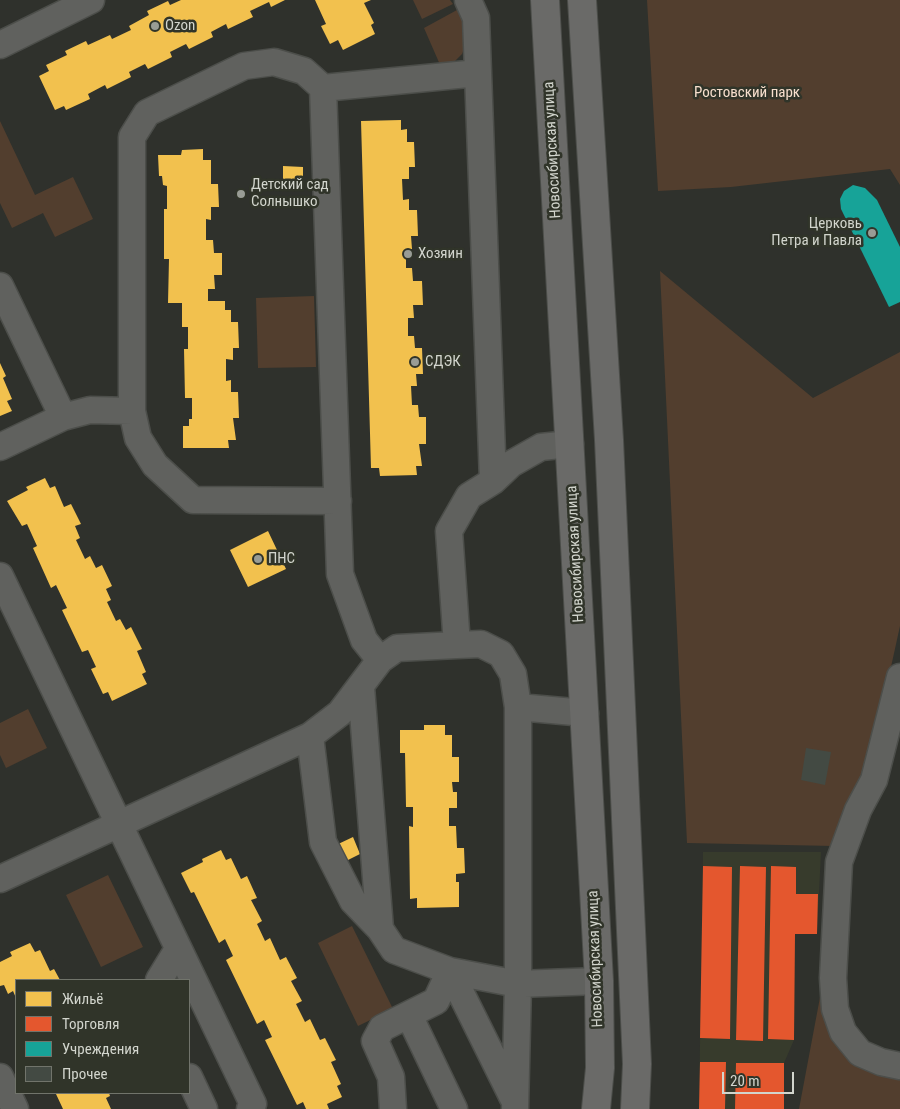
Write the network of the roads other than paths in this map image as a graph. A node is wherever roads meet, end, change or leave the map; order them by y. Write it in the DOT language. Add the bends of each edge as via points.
graph roads {
  1 [pos="91,0"];
  2 [pos="468,0"];
  3 [pos="545,0"];
  4 [pos="582,0"];
  5 [pos="0,45"];
  6 [pos="478,73"];
  7 [pos="324,88"];
  8 [pos="0,286"];
  9 [pos="132,411"];
  10 [pos="63,417"];
  11 [pos="609,440"];
  12 [pos="570,444"];
  13 [pos="0,447"];
  14 [pos="493,481"];
  15 [pos="338,500"];
  16 [pos="0,576"];
  17 [pos="457,645"];
  18 [pos="380,660"];
  19 [pos="900,677"];
  20 [pos="362,687"];
  21 [pos="518,707"];
  22 [pos="585,713"];
  23 [pos="310,736"];
  24 [pos="120,823"];
  25 [pos="0,879"];
  26 [pos="380,928"];
  27 [pos="178,950"];
  28 [pos="450,971"];
  29 [pos="160,979"];
  30 [pos="599,981"];
  31 [pos="518,984"];
  32 [pos="409,1015"];
  33 [pos="900,1066"];
  34 [pos="0,1077"];
  35 [pos="190,1079"];
  36 [pos="515,1105"];
  37 [pos="15,1109"];
  38 [pos="204,1109"];
  39 [pos="250,1109"];
  40 [pos="392,1109"];
  41 [pos="454,1109"];
  42 [pos="596,1109"];
  43 [pos="635,1109"];
  1 -- 5 [label="lane"];
  2 -- 6 [label="lane" via="476,18"];
  3 -- 12 [label="main road, Новосибирская улица"];
  4 -- 11 [label="main road"];
  6 -- 7 [label="lane"];
  6 -- 14 [label="lane"];
  7 -- 9 [label="lane" via="304,71 274,62 244,66 147,113 132,136"];
  7 -- 15 [label="lane"];
  8 -- 10 [label="lane"];
  9 -- 10 [label="lane" via="90,410"];
  9 -- 15 [label="lane" via="138,438 155,465 193,500"];
  10 -- 13 [label="lane"];
  11 -- 12 [label="main road"];
  11 -- 43 [label="main road" via="637,1054"];
  12 -- 14 [label="lane" via="541,447 529,452"];
  12 -- 22 [label="main road, Новосибирская улица"];
  14 -- 17 [label="lane" via="469,496 450,531"];
  15 -- 18 [label="lane" via="340,574 364,640"];
  16 -- 24 [label="lane"];
  17 -- 18 [label="lane" via="397,648"];
  17 -- 21 [label="lane" via="481,644 501,654 513,674"];
  18 -- 20 [label="lane"];
  19 -- 33 [label="lane" via="874,780 858,810 839,862 833,978 835,1009 843,1032 860,1053"];
  20 -- 23 [label="lane" via="340,713"];
  20 -- 26 [label="lane"];
  21 -- 22 [label="lane"];
  21 -- 31 [label="lane"];
  22 -- 30 [label="main road, Новосибирская улица"];
  23 -- 24 [label="lane"];
  23 -- 26 [label="lane" via="323,842 353,901"];
  24 -- 25 [label="lane"];
  24 -- 27 [label="lane"];
  26 -- 28 [label="lane" via="394,950"];
  27 -- 29 [label="lane"];
  27 -- 39 [label="lane" via="253,1104"];
  28 -- 31 [label="lane"];
  28 -- 32 [label="lane" via="436,1001"];
  28 -- 36 [label="lane"];
  30 -- 31 [label="lane"];
  30 -- 42 [label="main road, Новосибирская улица" via="600,1068"];
  31 -- 36 [label="lane"];
  32 -- 40 [label="lane" via="382,1028 375,1041 391,1077"];
  32 -- 41 [label="lane"];
  34 -- 37 [label="lane"];
  35 -- 38 [label="lane"];
}
